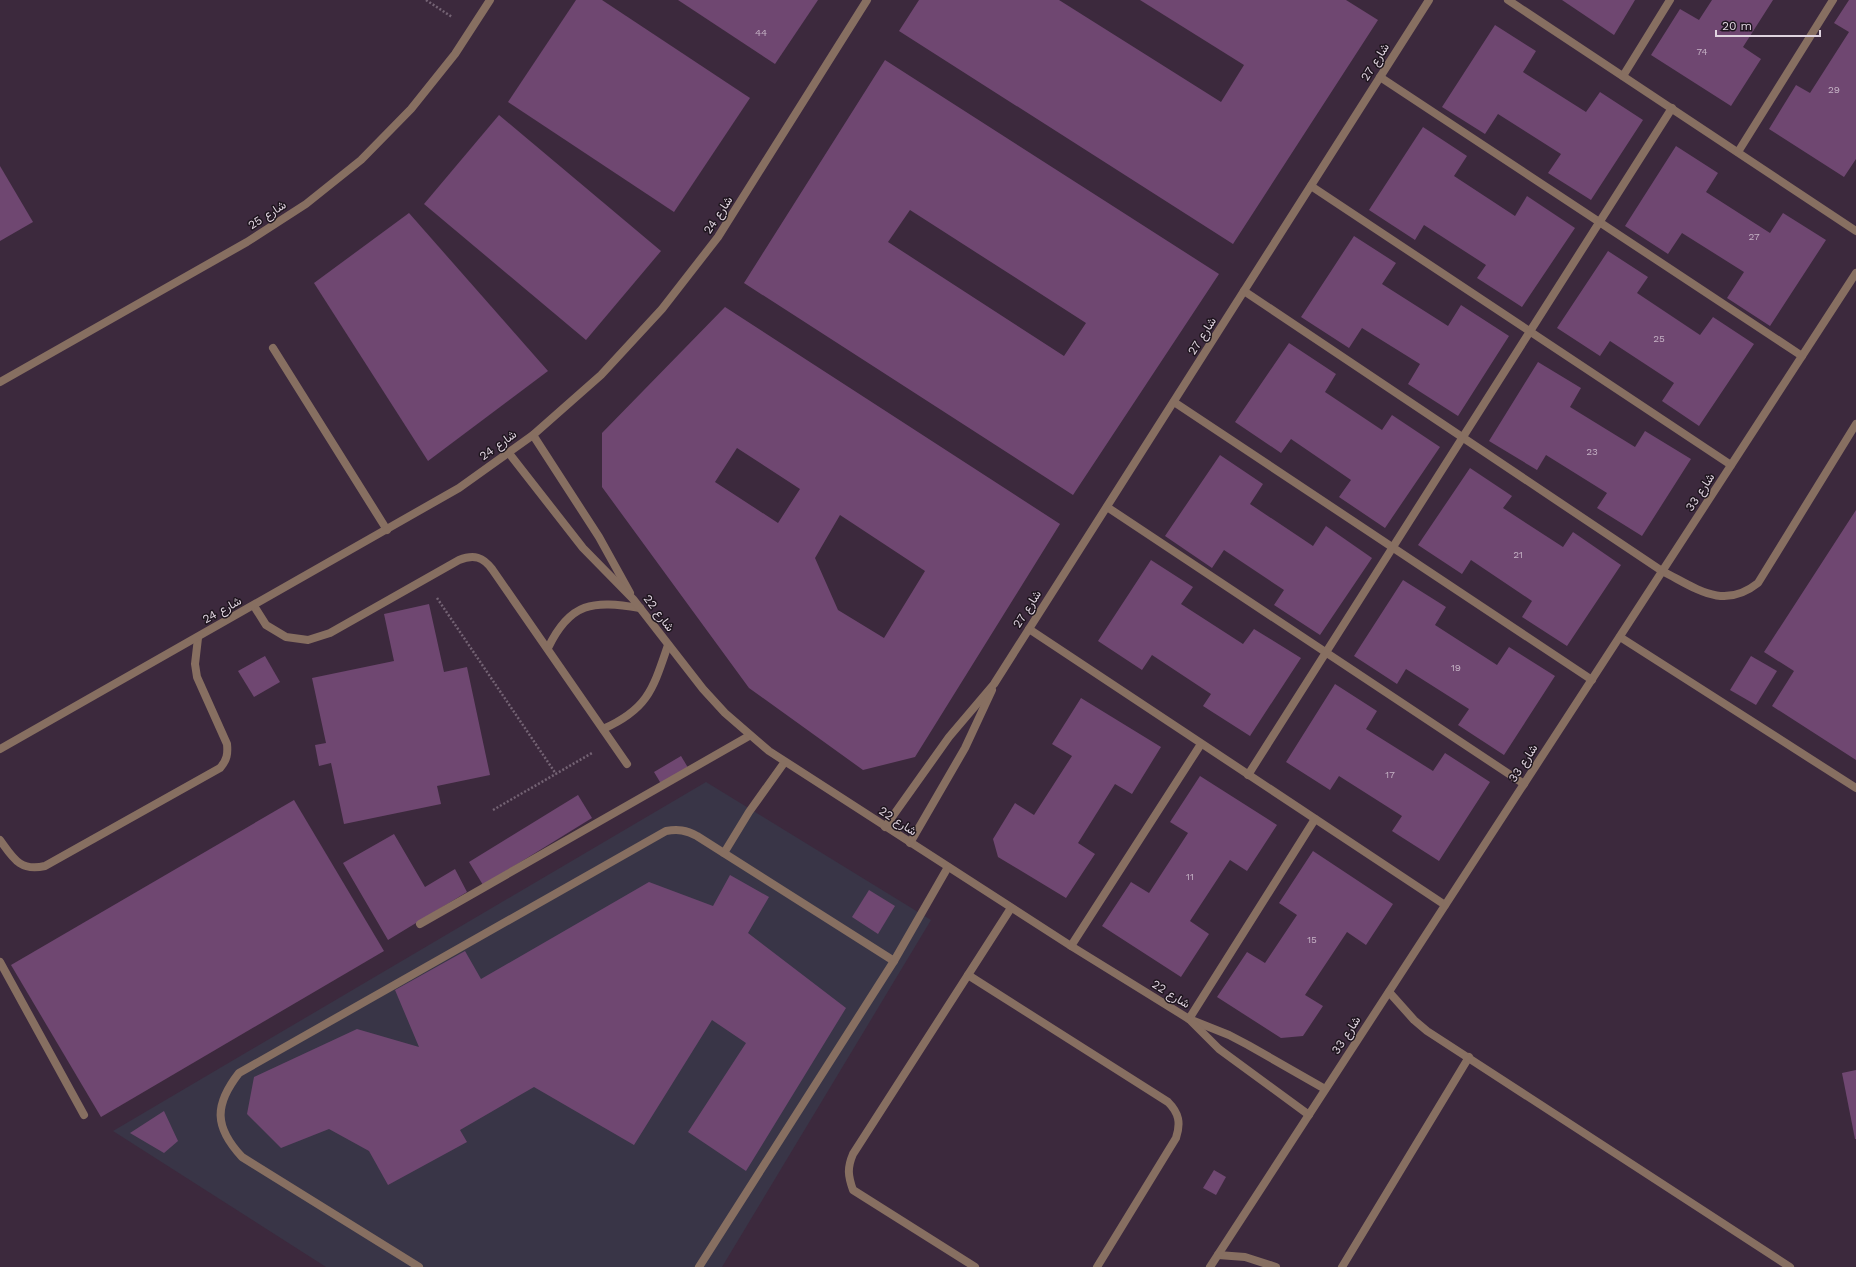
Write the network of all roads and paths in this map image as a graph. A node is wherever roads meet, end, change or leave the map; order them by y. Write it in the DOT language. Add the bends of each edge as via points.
graph roads {
  1 [pos="426,0"];
  2 [pos="490,0"];
  3 [pos="867,0"];
  4 [pos="1429,0"];
  5 [pos="1508,0"];
  6 [pos="1670,0"];
  7 [pos="1833,0"];
  8 [pos="471,30"];
  9 [pos="1624,76"];
  10 [pos="1380,77"];
  11 [pos="1672,108"];
  12 [pos="1738,152"];
  13 [pos="1311,186"];
  14 [pos="1599,222"];
  15 [pos="1856,231"];
  16 [pos="1856,273"];
  17 [pos="1244,291"];
  18 [pos="1530,331"];
  19 [pos="273,348"];
  20 [pos="1802,356"];
  21 [pos="0,382"];
  22 [pos="1174,402"];
  23 [pos="1856,424"];
  24 [pos="533,435"];
  25 [pos="1463,437"];
  26 [pos="508,452"];
  27 [pos="1731,465"];
  28 [pos="1107,507"];
  29 [pos="387,530"];
  30 [pos="1393,547"];
  31 [pos="1662,571"];
  32 [pos="425,579"];
  33 [pos="633,599"];
  34 [pos="254,606"];
  35 [pos="640,608"];
  36 [pos="1029,629"];
  37 [pos="1620,637"];
  38 [pos="198,638"];
  39 [pos="668,645"];
  40 [pos="548,648"];
  41 [pos="1326,652"];
  42 [pos="1592,680"];
  43 [pos="994,684"];
  44 [pos="603,729"];
  45 [pos="749,736"];
  46 [pos="612,741"];
  47 [pos="1201,744"];
  48 [pos="0,749"];
  49 [pos="784,763"];
  50 [pos="627,764"];
  51 [pos="556,774"];
  52 [pos="1248,775"];
  53 [pos="1524,784"];
  54 [pos="1856,788"];
  55 [pos="493,810"];
  56 [pos="1315,819"];
  57 [pos="885,827"];
  58 [pos="0,840"];
  59 [pos="910,843"];
  60 [pos="724,853"];
  61 [pos="948,867"];
  62 [pos="1445,905"];
  63 [pos="1011,908"];
  64 [pos="420,924"];
  65 [pos="1071,946"];
  66 [pos="894,961"];
  67 [pos="0,962"];
  68 [pos="968,975"];
  69 [pos="1389,992"];
  70 [pos="1189,1019"];
  71 [pos="1469,1057"];
  72 [pos="1325,1090"];
  73 [pos="84,1115"];
  74 [pos="1308,1115"];
  75 [pos="1218,1255"];
  76 [pos="419,1267"];
  77 [pos="699,1267"];
  78 [pos="975,1267"];
  79 [pos="1097,1267"];
  80 [pos="1210,1267"];
  81 [pos="1276,1267"];
  82 [pos="1342,1267"];
  83 [pos="1790,1267"];
  1 -- 8 [label="path"];
  2 -- 8 [label="street, شارع 25"];
  3 -- 24 [label="street, شارع 24" via="718,237 662,309 601,375"];
  4 -- 10 [label="street, شارع 27"];
  5 -- 9 [label="street"];
  6 -- 9 [label="street"];
  7 -- 12 [label="street"];
  8 -- 21 [label="street, شارع 25" via="411,109 361,160 306,204 246,242"];
  9 -- 11 [label="street"];
  10 -- 13 [label="street, شارع 27"];
  10 -- 14 [label="street"];
  11 -- 12 [label="street"];
  11 -- 14 [label="street"];
  12 -- 15 [label="street"];
  13 -- 17 [label="street, شارع 27"];
  13 -- 18 [label="street"];
  14 -- 18 [label="street"];
  14 -- 20 [label="street"];
  16 -- 20 [label="street, شارع 33"];
  17 -- 22 [label="street, شارع 27"];
  17 -- 25 [label="street"];
  18 -- 25 [label="street"];
  18 -- 27 [label="street"];
  19 -- 29 [label="street"];
  20 -- 27 [label="street, شارع 33"];
  22 -- 28 [label="street, شارع 27"];
  22 -- 30 [label="street"];
  23 -- 31 [label="street" via="1758,583 1748,591 1723,598 1710,595"];
  24 -- 26 [label="street, شارع 24"];
  24 -- 33 [label="street, شارع 22" via="599,537"];
  25 -- 30 [label="street"];
  25 -- 31 [label="street"];
  26 -- 29 [label="street, شارع 24" via="459,488"];
  26 -- 33 [label="street, شارع 22" via="583,548"];
  27 -- 31 [label="street, شارع 33"];
  28 -- 36 [label="street, شارع 27"];
  28 -- 41 [label="street"];
  29 -- 34 [label="street, شارع 24"];
  30 -- 41 [label="street"];
  30 -- 42 [label="street"];
  31 -- 37 [label="street, شارع 33"];
  32 -- 34 [label="street" via="330,633 308,640 286,637 266,625"];
  32 -- 40 [label="street" via="468,556 482,559 492,569"];
  32 -- 51 [label="path"];
  33 -- 35 [label="street, شارع 22"];
  34 -- 38 [label="street, شارع 24"];
  35 -- 39 [label="street, شارع 22"];
  35 -- 40 [label="street" via="615,604 593,605 573,614 557,629"];
  36 -- 43 [label="street, شارع 27"];
  36 -- 47 [label="street"];
  37 -- 42 [label="street, شارع 33"];
  37 -- 54 [label="street"];
  38 -- 48 [label="street, شارع 24"];
  38 -- 58 [label="street" via="195,664 197,677 227,744 226,762 220,768 45,866 35,868 17,863"];
  39 -- 44 [label="street" via="652,690 639,707 622,720"];
  39 -- 45 [label="street, شارع 22" via="703,689"];
  40 -- 44 [label="street"];
  41 -- 52 [label="street"];
  41 -- 53 [label="street"];
  42 -- 53 [label="street, شارع 33"];
  43 -- 57 [label="street, شارع 27" via="949,737"];
  43 -- 59 [label="street, شارع 27" via="965,748"];
  44 -- 46 [label="street"];
  45 -- 49 [label="street, شارع 22"];
  45 -- 64 [label="street"];
  46 -- 50 [label="street"];
  46 -- 51 [label="path"];
  47 -- 52 [label="street"];
  47 -- 65 [label="street"];
  49 -- 57 [label="street, شارع 22"];
  49 -- 60 [label="street"];
  51 -- 55 [label="path"];
  52 -- 56 [label="street"];
  53 -- 62 [label="street, شارع 33"];
  56 -- 62 [label="street"];
  56 -- 70 [label="street"];
  57 -- 59 [label="street, شارع 22"];
  59 -- 61 [label="street, شارع 22"];
  60 -- 66 [label="street"];
  60 -- 76 [label="street" via="688,831 666,831 239,1073 227,1088 221,1106 221,1125 229,1143 242,1157"];
  61 -- 63 [label="street, شارع 22"];
  61 -- 66 [label="street"];
  62 -- 69 [label="street, شارع 33"];
  63 -- 65 [label="street, شارع 22"];
  63 -- 68 [label="street"];
  65 -- 70 [label="street, شارع 22"];
  66 -- 77 [label="street"];
  67 -- 73 [label="street"];
  68 -- 78 [label="street" via="848,1166 853,1190"];
  68 -- 79 [label="street" via="1168,1102 1179,1118 1176,1138"];
  69 -- 71 [label="street" via="1427,1031"];
  69 -- 72 [label="street, شارع 33"];
  70 -- 72 [label="street, شارع 22" via="1229,1035"];
  70 -- 74 [label="street, شارع 22" via="1218,1049"];
  71 -- 82 [label="street"];
  71 -- 83 [label="street"];
  72 -- 74 [label="street, شارع 33"];
  74 -- 75 [label="street, شارع 33"];
  75 -- 80 [label="street, شارع 33"];
  75 -- 81 [label="street" via="1245,1258"];
}
